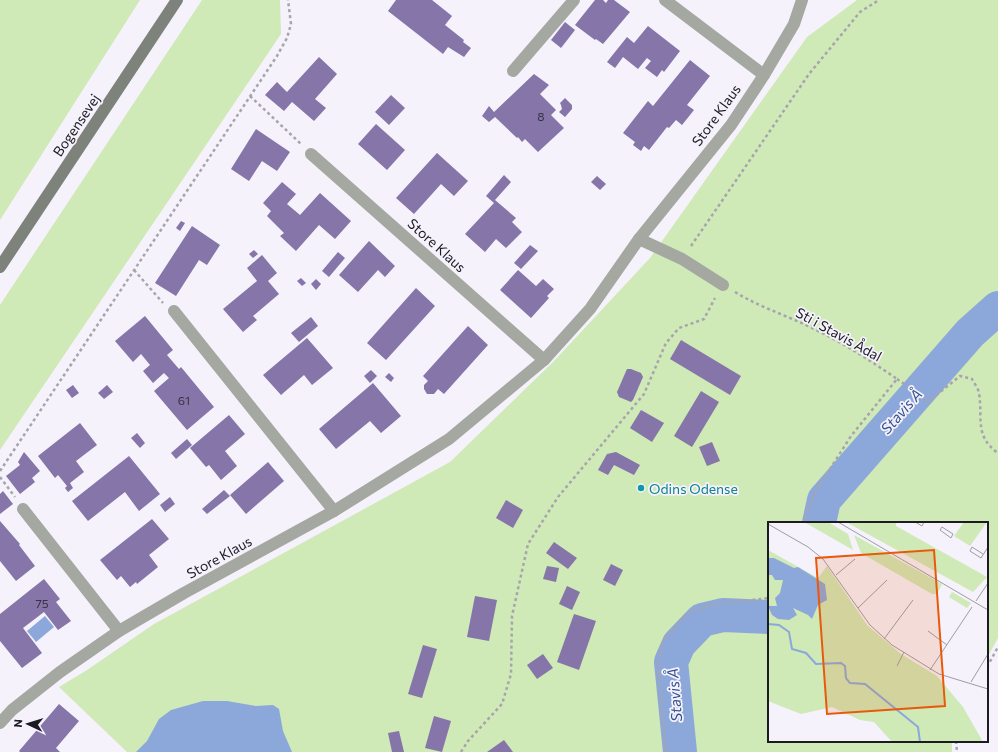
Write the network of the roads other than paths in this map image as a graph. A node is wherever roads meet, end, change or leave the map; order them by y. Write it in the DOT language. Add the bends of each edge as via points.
graph roads {
  1 [pos="177,0"];
  2 [pos="574,0"];
  3 [pos="666,0"];
  4 [pos="802,0"];
  5 [pos="513,71"];
  6 [pos="764,75"];
  7 [pos="311,154"];
  8 [pos="639,239"];
  9 [pos="0,266"];
  10 [pos="723,285"];
  11 [pos="174,311"];
  12 [pos="544,360"];
  13 [pos="23,509"];
  14 [pos="334,511"];
  15 [pos="119,631"];
  16 [pos="0,723"];
  1 -- 9 [label="main road, Bogensevej"];
  2 -- 5 [label="street"];
  3 -- 6 [label="street"];
  4 -- 6 [label="street, Store Klaus" via="794,24"];
  6 -- 8 [label="street, Store Klaus" via="731,124"];
  7 -- 12 [label="street, Store Klaus"];
  8 -- 10 [label="street" via="682,260"];
  8 -- 12 [label="street, Store Klaus" via="590,309"];
  11 -- 14 [label="street"];
  12 -- 14 [label="street, Store Klaus" via="449,439"];
  13 -- 15 [label="street"];
  14 -- 15 [label="street, Store Klaus"];
  15 -- 16 [label="street, Store Klaus" via="60,672 12,710"];
}
